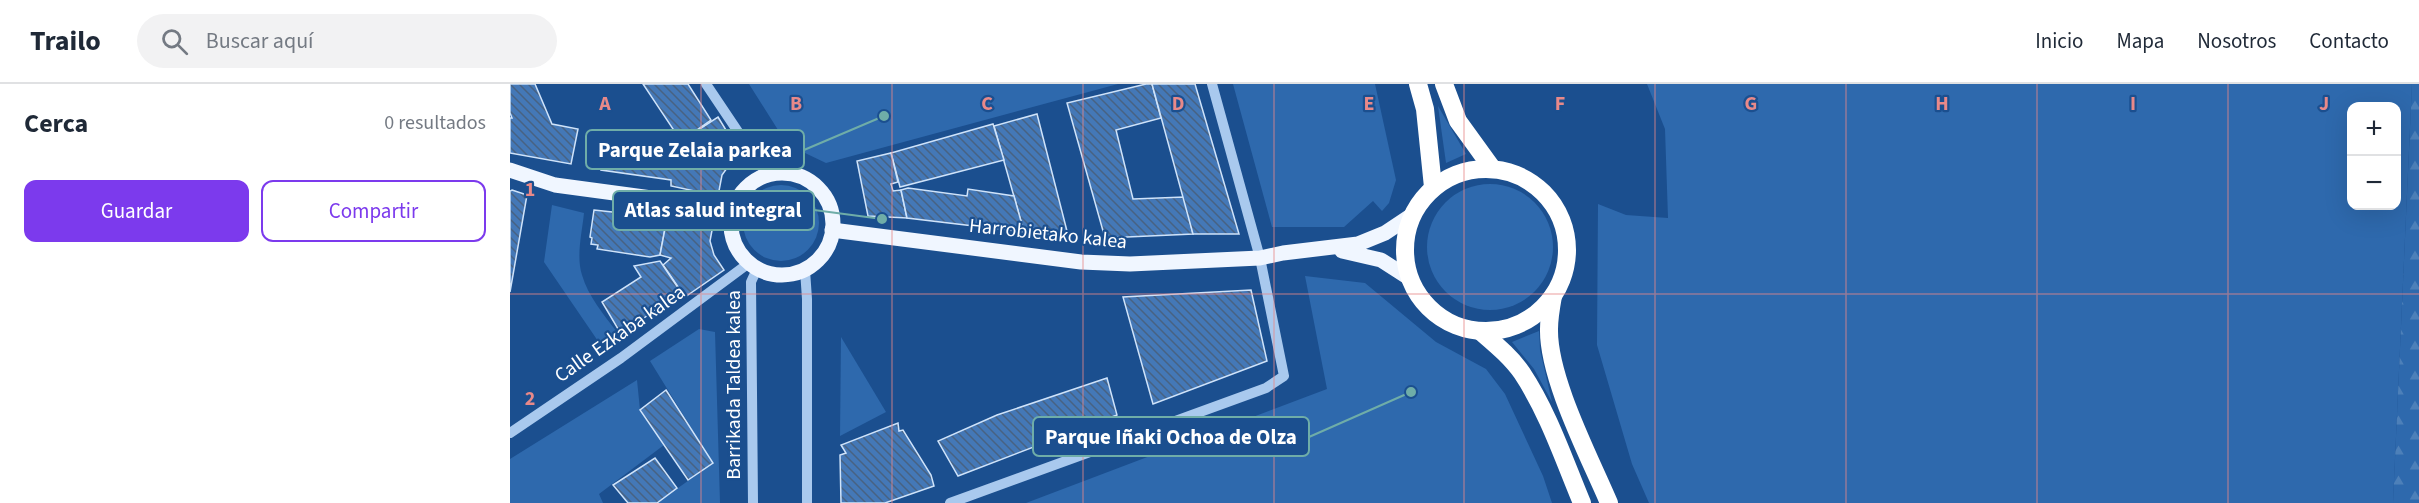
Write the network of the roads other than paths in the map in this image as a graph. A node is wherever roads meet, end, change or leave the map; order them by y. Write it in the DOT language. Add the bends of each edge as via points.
graph roads {
  1 [pos="706,84"];
  2 [pos="1212,84"];
  3 [pos="1418,84"];
  4 [pos="1444,84"];
  5 [pos="1492,168"];
  6 [pos="510,170"];
  7 [pos="768,175"];
  8 [pos="1433,187"];
  9 [pos="733,209"];
  10 [pos="1412,215"];
  11 [pos="832,230"];
  12 [pos="1331,249"];
  13 [pos="1260,258"];
  14 [pos="753,266"];
  15 [pos="805,270"];
  16 [pos="1409,278"];
  17 [pos="1553,296"];
  18 [pos="1480,331"];
  19 [pos="510,433"];
  20 [pos="753,503"];
  21 [pos="807,503"];
  22 [pos="950,503"];
  23 [pos="1582,503"];
  24 [pos="1609,503"];
  1 -- 7 [label="street"];
  2 -- 13 [label="street"];
  3 -- 8 [label="highway" via="1425,109"];
  4 -- 5 [label="highway" via="1458,121"];
  5 -- 8 [label="highway" via="1471,169"];
  5 -- 17 [label="highway" via="1516,174 1537,186 1557,211 1564,226 1567,250 1564,274"];
  6 -- 9 [label="main road" via="555,185"];
  7 -- 9 [label="main road" via="752,182"];
  7 -- 11 [label="main road" via="784,173 815,185 831,213"];
  8 -- 10 [label="highway"];
  9 -- 14 [label="main road" via="733,238 739,252"];
  10 -- 12 [label="main road, Harrobietako kalea" via="1385,233"];
  10 -- 16 [label="highway" via="1406,235"];
  11 -- 13 [label="main road, Harrobietako kalea" via="1081,262 1130,264"];
  11 -- 15 [label="main road" via="828,246"];
  12 -- 13 [label="main road, Harrobietako kalea"];
  12 -- 16 [label="main road, Harrobietako kalea" via="1381,260"];
  13 -- 22 [label="street" via="1284,375 1266,388"];
  14 -- 15 [label="main road" via="773,274"];
  14 -- 19 [label="street, Calle Ezkaba kalea"];
  14 -- 20 [label="street, Barrikada Taldea kalea"];
  15 -- 21 [label="street"];
  16 -- 18 [label="highway" via="1420,298 1437,315 1457,326"];
  17 -- 18 [label="highway" via="1525,321 1508,328"];
  17 -- 24 [label="highway" via="1548,329 1556,369"];
  18 -- 23 [label="highway" via="1522,373 1545,415"];
}
